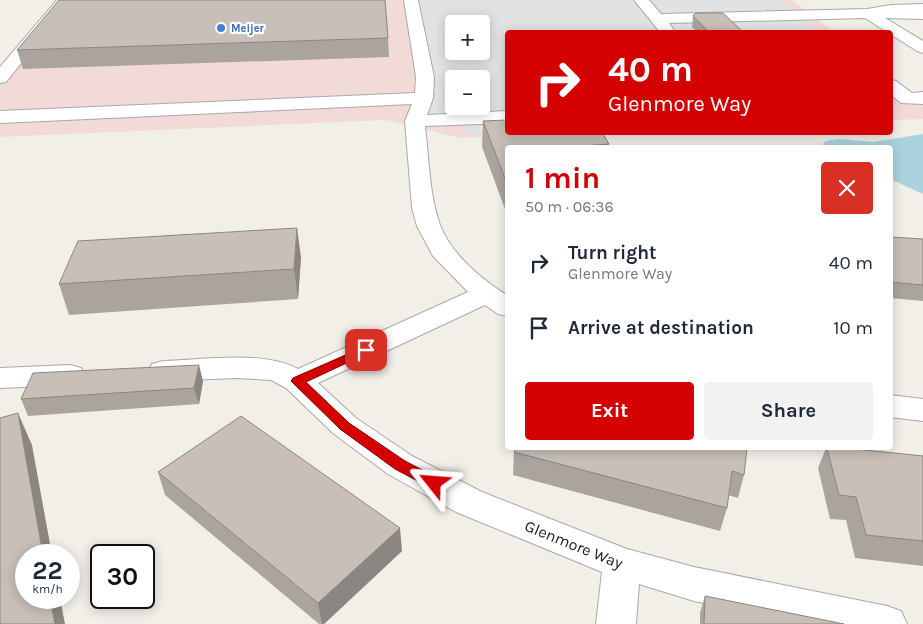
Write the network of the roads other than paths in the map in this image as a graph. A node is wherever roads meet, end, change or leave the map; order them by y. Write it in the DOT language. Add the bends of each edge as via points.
graph roads {
  1 [pos="65,0"];
  2 [pos="411,0"];
  3 [pos="641,0"];
  4 [pos="660,0"];
  5 [pos="780,0"];
  6 [pos="848,0"];
  7 [pos="923,8"];
  8 [pos="867,13"];
  9 [pos="798,14"];
  10 [pos="923,15"];
  11 [pos="656,19"];
  12 [pos="811,28"];
  13 [pos="666,30"];
  14 [pos="713,30"];
  15 [pos="923,48"];
  16 [pos="0,78"];
  17 [pos="893,87"];
  18 [pos="424,98"];
  19 [pos="907,99"];
  20 [pos="0,117"];
  21 [pos="505,117"];
  22 [pos="415,121"];
  23 [pos="497,301"];
  24 [pos="0,378"];
  25 [pos="297,381"];
  26 [pos="893,406"];
  27 [pos="923,410"];
  28 [pos="622,563"];
  29 [pos="616,624"];
  30 [pos="887,624"];
  1 -- 16 [label="street"];
  2 -- 18 [label="street" via="425,77"];
  3 -- 4 [label="street"];
  3 -- 11 [label="street"];
  5 -- 9 [label="street"];
  6 -- 8 [label="street"];
  7 -- 8 [label="street"];
  8 -- 9 [label="street"];
  8 -- 10 [label="street"];
  8 -- 15 [label="street"];
  9 -- 11 [label="street"];
  11 -- 13 [label="street"];
  12 -- 14 [label="street" via="797,25"];
  17 -- 19 [label="street"];
  18 -- 20 [label="street"];
  18 -- 22 [label="street"];
  21 -- 22 [label="street"];
  22 -- 23 [label="street" via="423,200 429,226 442,251 462,273"];
  23 -- 25 [label="street"];
  24 -- 25 [label="street, Glenmore Way" via="261,368 277,370"];
  25 -- 28 [label="street, Glenmore Way" via="344,426 400,465 469,502"];
  26 -- 27 [label="street"];
  28 -- 29 [label="street"];
  28 -- 30 [label="street, Glenmore Way" via="694,584"];
}
